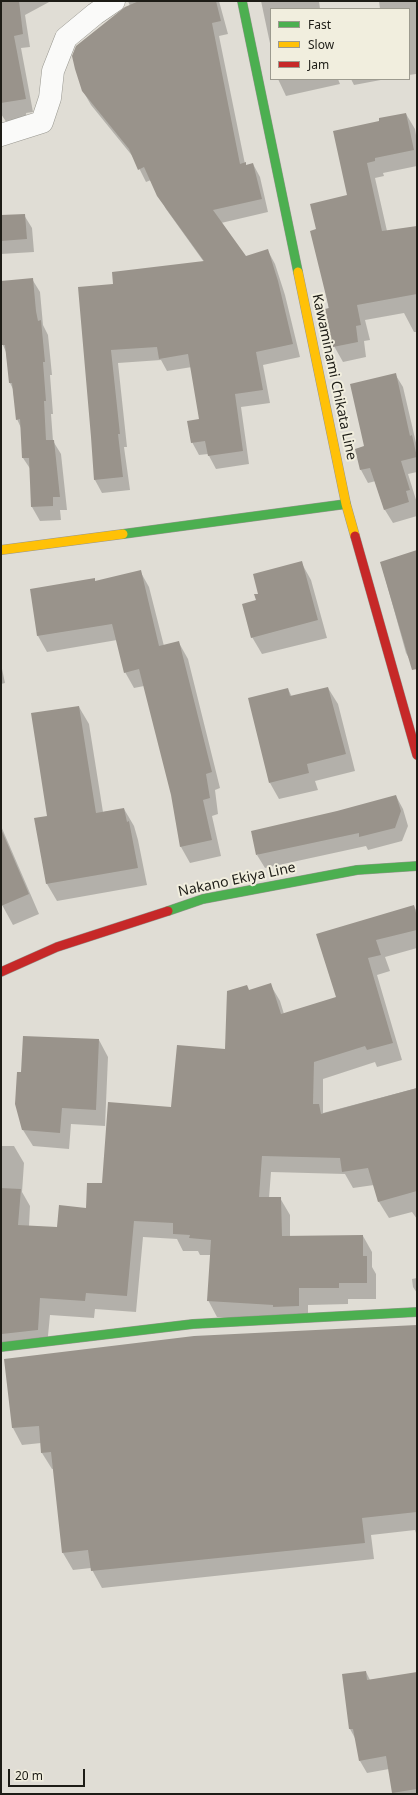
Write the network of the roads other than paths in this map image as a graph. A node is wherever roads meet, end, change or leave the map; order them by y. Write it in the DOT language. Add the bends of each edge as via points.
graph roads {
  1 [pos="114,1"];
  2 [pos="242,1"];
  3 [pos="1,135"];
  4 [pos="346,504"];
  5 [pos="1,550"];
  6 [pos="417,755"];
  7 [pos="417,866"];
  8 [pos="1,972"];
  9 [pos="417,1312"];
  10 [pos="1,1347"];
  1 -- 3 [label="street" via="66,38 53,71 50,98 42,122"];
  2 -- 4 [label="main road, Kawaminami Chikata Line"];
  4 -- 5 [label="main road"];
  4 -- 6 [label="main road, Kawaminami Chikata Line"];
  7 -- 8 [label="main road, Nakano Ekiya Line" via="357,870 203,899 56,947"];
  9 -- 10 [label="main road" via="193,1324"];
}
